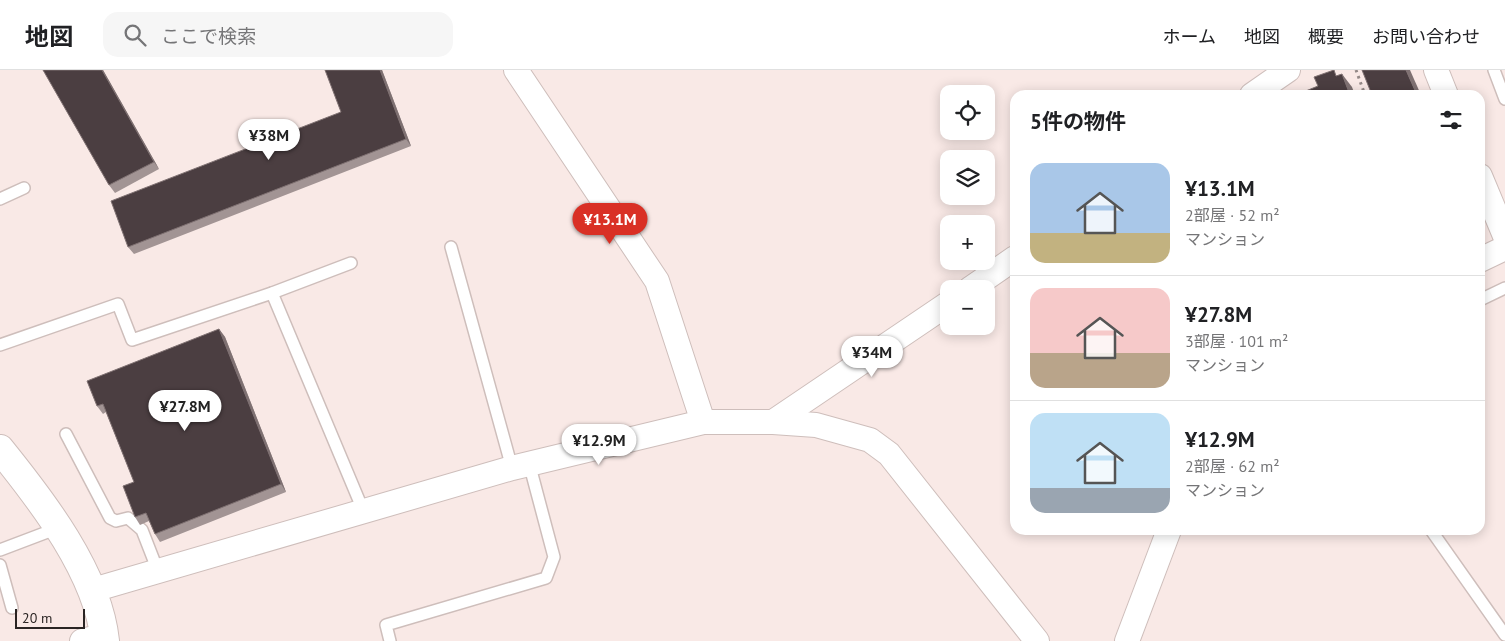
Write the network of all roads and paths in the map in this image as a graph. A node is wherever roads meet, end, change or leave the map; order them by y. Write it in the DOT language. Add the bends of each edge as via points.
graph roads {
  1 [pos="516,70"];
  2 [pos="1288,70"];
  3 [pos="1356,70"];
  4 [pos="1436,70"];
  5 [pos="1494,70"];
  6 [pos="1259,90"];
  7 [pos="1363,90"];
  8 [pos="1444,90"];
  9 [pos="1505,99"];
  10 [pos="24,188"];
  11 [pos="1485,188"];
  12 [pos="0,199"];
  13 [pos="1505,236"];
  14 [pos="451,247"];
  15 [pos="1505,248"];
  16 [pos="1485,258"];
  17 [pos="1010,261"];
  18 [pos="351,264"];
  19 [pos="983,280"];
  20 [pos="1505,288"];
  21 [pos="272,293"];
  22 [pos="1485,298"];
  23 [pos="940,309"];
  24 [pos="0,345"];
  25 [pos="703,422"];
  26 [pos="773,422"];
  27 [pos="66,434"];
  28 [pos="0,449"];
  29 [pos="521,466"];
  30 [pos="363,510"];
  31 [pos="58,528"];
  32 [pos="1167,535"];
  33 [pos="1435,535"];
  34 [pos="0,550"];
  35 [pos="0,565"];
  36 [pos="158,571"];
  37 [pos="93,590"];
  38 [pos="12,608"];
  39 [pos="1505,635"];
  40 [pos="97,639"];
  41 [pos="390,641"];
  42 [pos="1037,641"];
  43 [pos="1127,641"];
  1 -- 25 [label="street" via="657,281"];
  2 -- 6 [label="street"];
  3 -- 7 [label="path"];
  4 -- 8 [label="street"];
  5 -- 9 [label="lane"];
  10 -- 12 [label="lane"];
  11 -- 13 [label="street"];
  14 -- 29 [label="lane"];
  15 -- 16 [label="street"];
  17 -- 19 [label="street"];
  18 -- 21 [label="lane"];
  20 -- 22 [label="lane"];
  21 -- 24 [label="lane" via="132,340 118,304"];
  21 -- 30 [label="lane"];
  23 -- 26 [label="street"];
  25 -- 26 [label="street"];
  25 -- 29 [label="street"];
  26 -- 42 [label="street" via="816,425 851,433 870,440 890,454"];
  27 -- 36 [label="lane" via="110,518 116,521 128,518 142,530"];
  28 -- 31 [label="street"];
  29 -- 30 [label="street"];
  29 -- 41 [label="lane" via="554,556 546,578 386,625"];
  30 -- 36 [label="street"];
  31 -- 34 [label="lane"];
  31 -- 37 [label="street"];
  32 -- 43 [label="street"];
  33 -- 39 [label="lane"];
  35 -- 38 [label="lane"];
  36 -- 37 [label="street"];
  37 -- 40 [label="street"];
}
